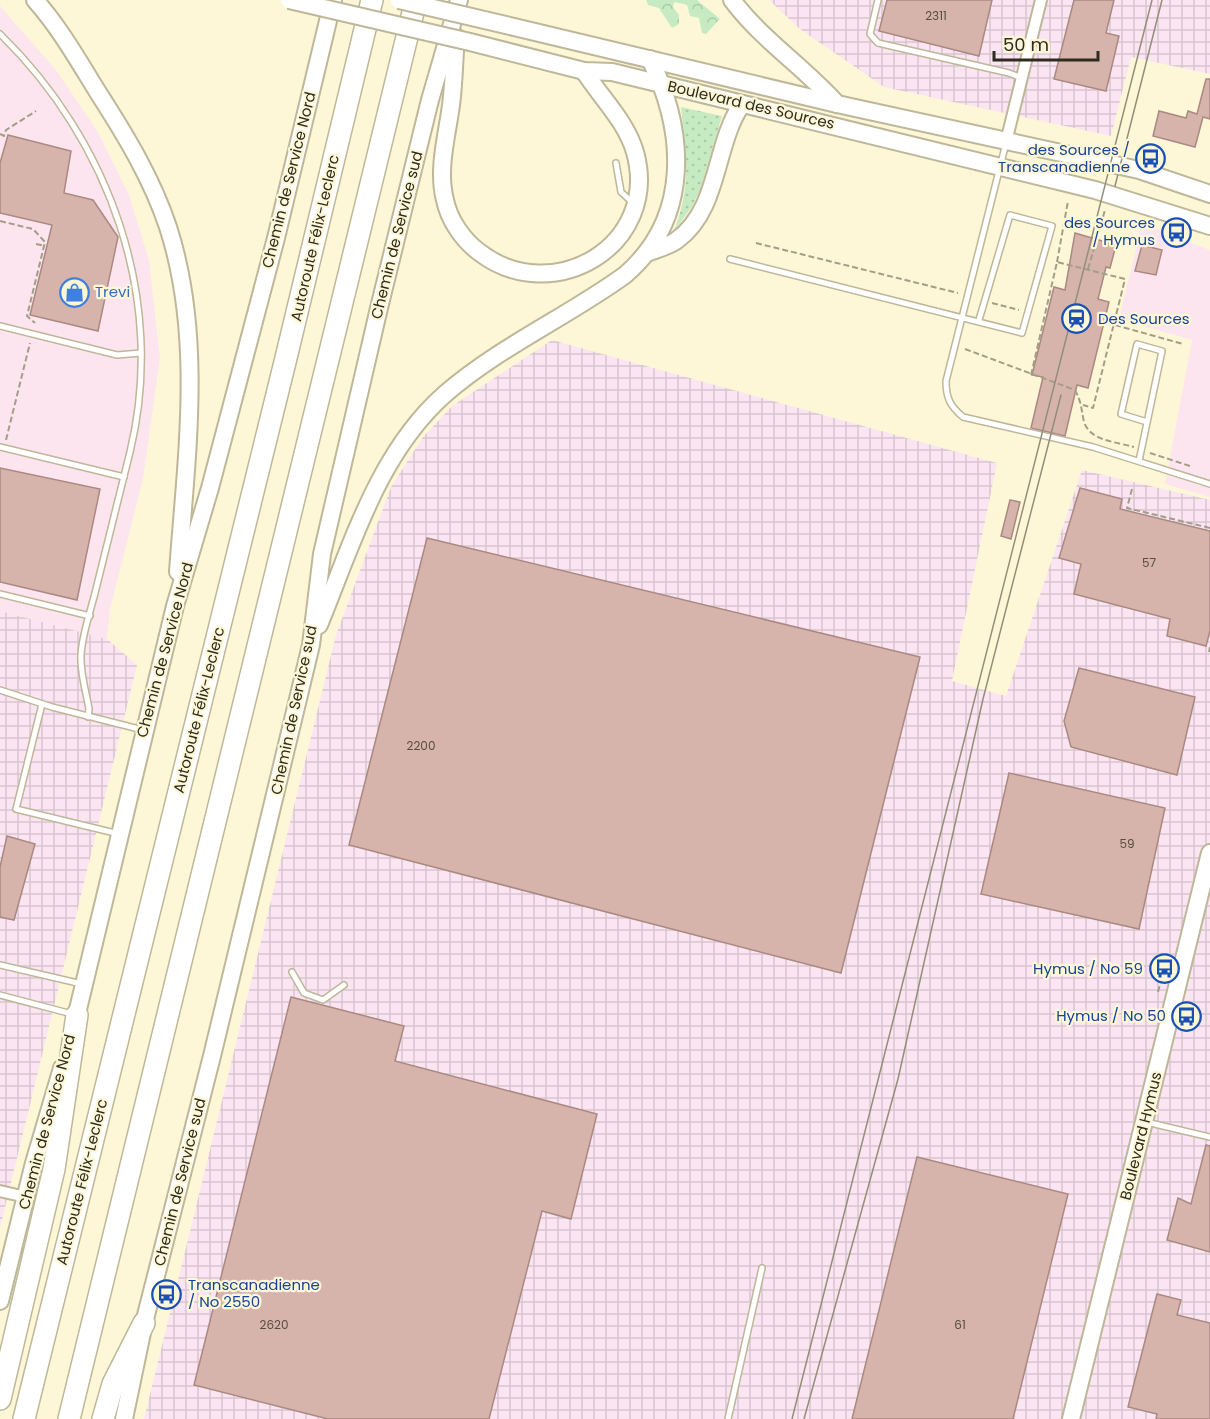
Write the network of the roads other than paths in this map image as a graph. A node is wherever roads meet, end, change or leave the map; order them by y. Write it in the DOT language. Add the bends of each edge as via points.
graph roads {
  1 [pos="35,0"];
  2 [pos="289,0"];
  3 [pos="333,0"];
  4 [pos="372,0"];
  5 [pos="399,0"];
  6 [pos="416,0"];
  7 [pos="732,0"];
  8 [pos="878,0"];
  9 [pos="1041,0"];
  10 [pos="459,2"];
  11 [pos="0,34"];
  12 [pos="650,59"];
  13 [pos="584,71"];
  14 [pos="1022,78"];
  15 [pos="662,84"];
  16 [pos="742,104"];
  17 [pos="837,104"];
  18 [pos="1006,142"];
  19 [pos="616,163"];
  20 [pos="1000,166"];
  21 [pos="1210,194"];
  22 [pos="634,204"];
  23 [pos="1210,226"];
  24 [pos="646,253"];
  25 [pos="730,259"];
  26 [pos="963,316"];
  27 [pos="979,320"];
  28 [pos="0,326"];
  29 [pos="141,353"];
  30 [pos="1147,422"];
  31 [pos="0,447"];
  32 [pos="1139,461"];
  33 [pos="124,477"];
  34 [pos="1210,484"];
  35 [pos="0,594"];
  36 [pos="175,606"];
  37 [pos="90,616"];
  38 [pos="311,645"];
  39 [pos="0,690"];
  40 [pos="42,704"];
  41 [pos="88,717"];
  42 [pos="144,730"];
  43 [pos="119,834"];
  44 [pos="1210,853"];
  45 [pos="0,965"];
  46 [pos="292,972"];
  47 [pos="84,985"];
  48 [pos="344,985"];
  49 [pos="0,995"];
  50 [pos="77,1015"];
  51 [pos="1144,1122"];
  52 [pos="1210,1137"];
  53 [pos="0,1191"];
  54 [pos="26,1197"];
  55 [pos="762,1268"];
  56 [pos="0,1301"];
  57 [pos="144,1323"];
  58 [pos="0,1399"];
  59 [pos="24,1419"];
  60 [pos="69,1419"];
  61 [pos="103,1419"];
  62 [pos="124,1419"];
  63 [pos="728,1419"];
  64 [pos="1071,1419"];
  1 -- 36 [label="main road" via="68,43 148,175 178,263 187,321 189,377"];
  2 -- 13 [label="main road, Boulevard des Sources, bridge"];
  3 -- 36 [label="main road, Chemin de Service Nord" via="276,238"];
  4 -- 59 [label="highway, Autoroute Félix-Leclerc"];
  5 -- 12 [label="main road, Boulevard des Sources, bridge"];
  6 -- 60 [label="highway"];
  7 -- 17 [label="main road" via="763,36"];
  8 -- 14 [label="lane" via="870,34 878,43"];
  9 -- 14 [label="street"];
  10 -- 22 [label="main road" via="442,174 445,203 466,241 488,259 513,271 554,274 582,266 606,250 624,229"];
  10 -- 38 [label="main road, Chemin de Service sud" via="418,145 322,554"];
  11 -- 29 [label="lane" via="61,105 111,197 122,226 138,300"];
  12 -- 15 [label="main road"];
  12 -- 17 [label="main road, Boulevard des Sources"];
  13 -- 15 [label="main road, Boulevard des Sources" via="612,72"];
  13 -- 22 [label="main road" via="631,141 639,179"];
  14 -- 18 [label="street"];
  15 -- 16 [label="main road, Boulevard des Sources"];
  15 -- 24 [label="main road" via="669,109 676,180 666,223"];
  16 -- 20 [label="main road, Boulevard des Sources"];
  16 -- 24 [label="main road" via="725,134 712,186 697,217 676,241"];
  17 -- 18 [label="main road, Boulevard des Sources"];
  18 -- 20 [label="lane"];
  18 -- 21 [label="main road, Boulevard des Sources" via="1139,170"];
  19 -- 22 [label="lane" via="621,192"];
  20 -- 23 [label="main road, Boulevard des Sources" via="1095,190"];
  20 -- 26 [label="lane"];
  24 -- 38 [label="main road" via="617,280 460,382 420,420 379,482"];
  25 -- 26 [label="lane"];
  26 -- 27 [label="lane"];
  26 -- 32 [label="lane" via="946,381 946,396 958,413"];
  27 -- 27 [label="lane" via="1010,215 1052,226 1022,333"];
  28 -- 29 [label="lane" via="117,355"];
  29 -- 33 [label="lane" via="137,415"];
  30 -- 30 [label="lane" via="1162,351 1137,344 1121,414"];
  30 -- 32 [label="lane"];
  31 -- 33 [label="lane"];
  32 -- 34 [label="lane"];
  33 -- 37 [label="lane"];
  35 -- 37 [label="lane"];
  36 -- 42 [label="main road, Chemin de Service Nord"];
  37 -- 41 [label="lane" via="81,655"];
  38 -- 57 [label="main road, Chemin de Service sud"];
  39 -- 40 [label="lane"];
  40 -- 41 [label="lane"];
  40 -- 43 [label="lane" via="16,809"];
  41 -- 42 [label="lane"];
  42 -- 43 [label="main road, Chemin de Service Nord"];
  43 -- 47 [label="main road, Chemin de Service Nord"];
  44 -- 51 [label="main road, Boulevard Hymus"];
  45 -- 47 [label="lane"];
  46 -- 48 [label="lane" via="304,993 323,1000"];
  47 -- 50 [label="main road, Chemin de Service Nord"];
  49 -- 50 [label="lane"];
  50 -- 54 [label="main road, Chemin de Service Nord"];
  50 -- 58 [label="highway" via="54,1169"];
  51 -- 52 [label="lane"];
  51 -- 64 [label="main road, Boulevard Hymus"];
  53 -- 54 [label="street"];
  54 -- 56 [label="main road, Chemin de Service Nord"];
  55 -- 63 [label="lane"];
  57 -- 61 [label="highway" via="113,1384"];
  57 -- 62 [label="main road, Chemin de Service sud"];
}
